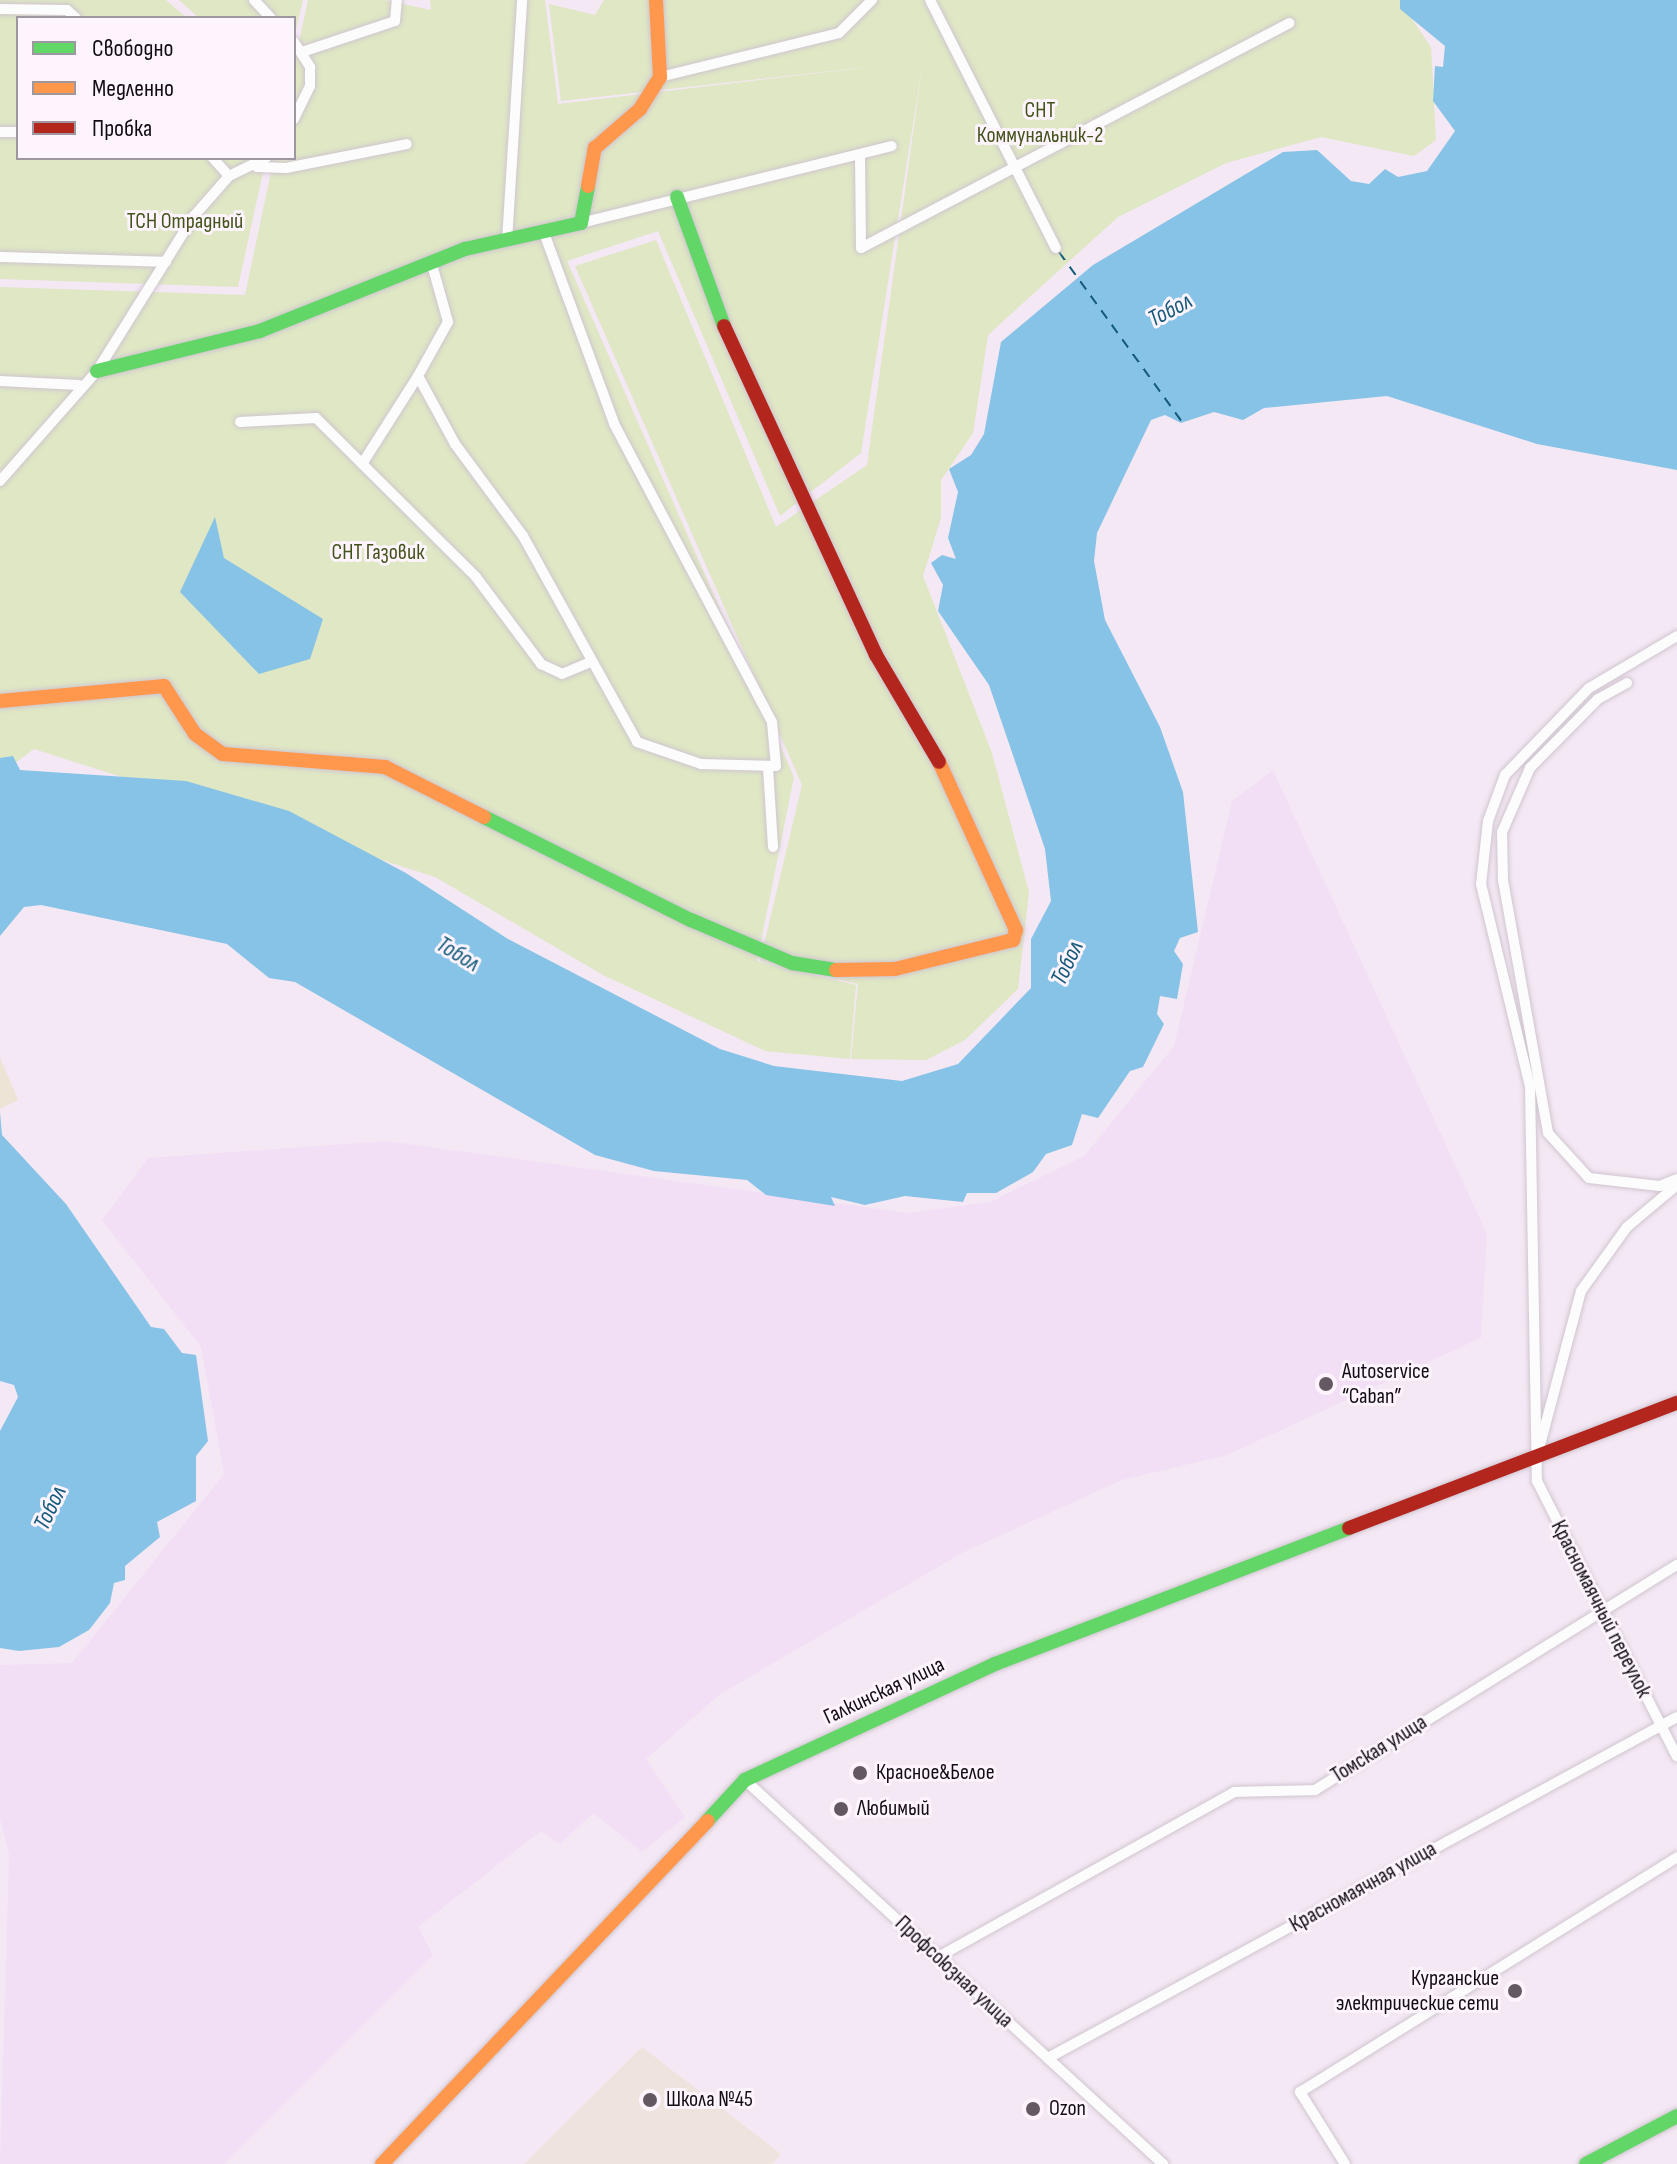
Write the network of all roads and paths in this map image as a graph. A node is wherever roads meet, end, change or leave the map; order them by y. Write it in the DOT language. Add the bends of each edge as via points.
graph roads {
  1 [pos="254,0"];
  2 [pos="397,0"];
  3 [pos="522,0"];
  4 [pos="656,0"];
  5 [pos="872,0"];
  6 [pos="930,0"];
  7 [pos="0,9"];
  8 [pos="74,16"];
  9 [pos="269,16"];
  10 [pos="1290,23"];
  11 [pos="296,44"];
  12 [pos="302,52"];
  13 [pos="660,77"];
  14 [pos="296,115"];
  15 [pos="407,144"];
  16 [pos="892,146"];
  17 [pos="860,154"];
  18 [pos="215,160"];
  19 [pos="264,160"];
  20 [pos="1018,165"];
  21 [pos="257,167"];
  22 [pos="229,176"];
  23 [pos="677,197"];
  24 [pos="581,223"];
  25 [pos="544,233"];
  26 [pos="507,241"];
  27 [pos="1056,248"];
  28 [pos="0,257"];
  29 [pos="431,261"];
  30 [pos="166,262"];
  31 [pos="97,371"];
  32 [pos="418,376"];
  33 [pos="0,381"];
  34 [pos="79,385"];
  35 [pos="240,422"];
  36 [pos="362,464"];
  37 [pos="0,481"];
  38 [pos="1677,636"];
  39 [pos="590,662"];
  40 [pos="1627,683"];
  41 [pos="0,701"];
  42 [pos="768,767"];
  43 [pos="773,847"];
  44 [pos="1677,1182"];
  45 [pos="1677,1403"];
  46 [pos="1536,1458"];
  47 [pos="1677,1565"];
  48 [pos="1600,1610"];
  49 [pos="1677,1717"];
  50 [pos="1660,1725"];
  51 [pos="1677,1757"];
  52 [pos="745,1780"];
  53 [pos="1677,1857"];
  54 [pos="938,1957"];
  55 [pos="1048,2058"];
  56 [pos="1677,2116"];
  57 [pos="382,2164"];
  58 [pos="1163,2164"];
  59 [pos="1345,2164"];
  60 [pos="1586,2164"];
  1 -- 9 [label="street"];
  2 -- 12 [label="street" via="395,21"];
  3 -- 26 [label="street"];
  4 -- 13 [label="street"];
  5 -- 13 [label="street" via="839,33"];
  6 -- 20 [label="street"];
  7 -- 8 [label="street" via="67,10"];
  10 -- 20 [label="street"];
  11 -- 12 [label="street"];
  12 -- 14 [label="street" via="310,86"];
  13 -- 24 [label="street" via="640,109 595,148"];
  15 -- 21 [label="street"];
  16 -- 17 [label="street"];
  17 -- 20 [label="street" via="861,248"];
  17 -- 23 [label="street"];
  18 -- 22 [label="street"];
  19 -- 21 [label="street"];
  20 -- 27 [label="street"];
  21 -- 22 [label="street"];
  22 -- 30 [label="street"];
  23 -- 24 [label="street"];
  23 -- 41 [label="street" via="721,319 876,655 921,722 1016,930 1013,940 852,973 792,963 385,767 223,754 195,734 164,686"];
  24 -- 25 [label="street"];
  25 -- 26 [label="street"];
  25 -- 42 [label="street" via="614,423 778,735 780,762"];
  26 -- 29 [label="street"];
  28 -- 30 [label="street"];
  29 -- 31 [label="street" via="260,331"];
  29 -- 32 [label="street" via="448,322"];
  30 -- 31 [label="street"];
  31 -- 34 [label="street"];
  32 -- 36 [label="street"];
  32 -- 39 [label="street" via="455,444 523,536"];
  33 -- 34 [label="street"];
  34 -- 37 [label="street"];
  35 -- 36 [label="street" via="310,416"];
  36 -- 39 [label="street" via="476,577 541,664 562,674"];
  38 -- 46 [label="street, Красномаячный переулок" via="1589,688 1537,737 1505,775 1488,821 1481,884 1530,1086 1535,1147"];
  39 -- 42 [label="street" via="637,742 701,764"];
  40 -- 44 [label="street" via="1598,699 1530,768 1502,832 1503,880 1548,1133 1589,1178 1660,1186"];
  42 -- 43 [label="street"];
  44 -- 46 [label="street" via="1627,1227 1581,1291"];
  45 -- 46 [label="street, Галкинская улица"];
  46 -- 48 [label="street, Красномаячный переулок" via="1537,1481"];
  46 -- 52 [label="street, Галкинская улица" via="995,1664"];
  47 -- 48 [label="street, Томская улица"];
  48 -- 50 [label="street, Красномаячный переулок"];
  48 -- 54 [label="street, Томская улица" via="1315,1790 1234,1792"];
  49 -- 50 [label="street, Красномаячная улица"];
  50 -- 51 [label="street, Красномаячный переулок"];
  50 -- 55 [label="street, Красномаячная улица"];
  52 -- 54 [label="street, Профсоюзная улица"];
  52 -- 57 [label="street, Галкинская улица"];
  53 -- 59 [label="street" via="1300,2092"];
  54 -- 55 [label="street, Профсоюзная улица"];
  55 -- 58 [label="street, Профсоюзная улица"];
  56 -- 60 [label="street"];
}
